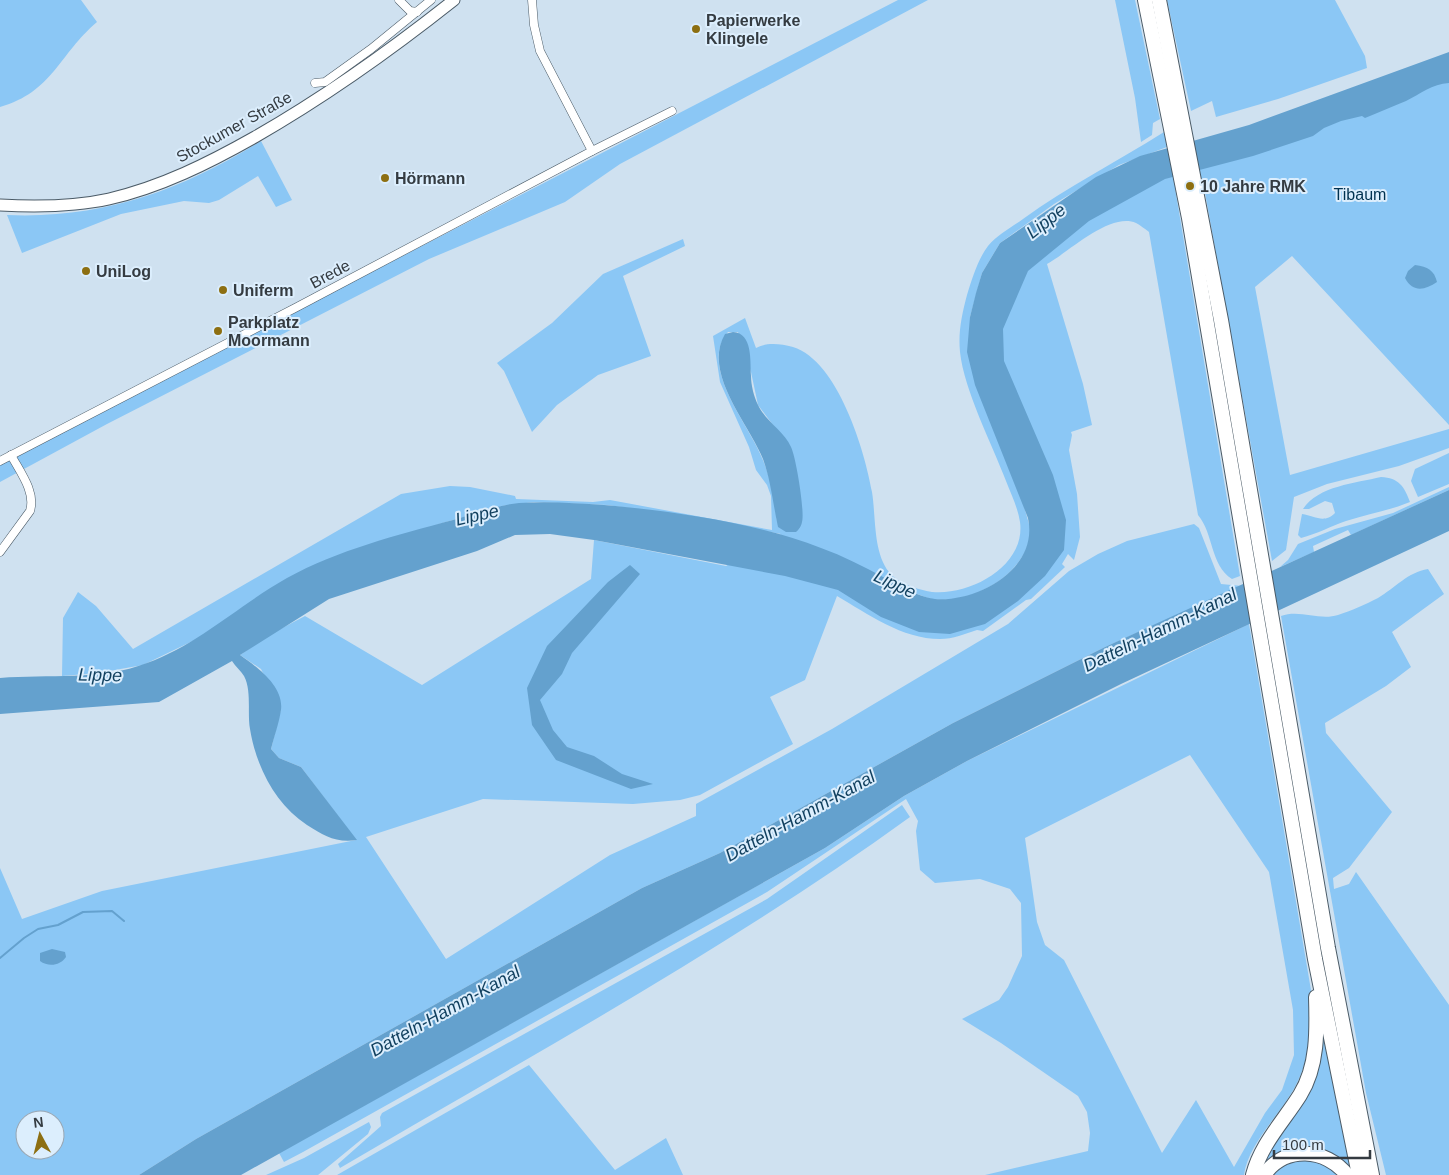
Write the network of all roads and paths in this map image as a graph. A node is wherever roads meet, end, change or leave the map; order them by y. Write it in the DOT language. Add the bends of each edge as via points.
graph roads {
  1 [pos="399,0"];
  2 [pos="431,0"];
  3 [pos="454,0"];
  4 [pos="532,0"];
  5 [pos="1145,0"];
  6 [pos="1158,0"];
  7 [pos="417,12"];
  8 [pos="315,83"];
  9 [pos="1172,97"];
  10 [pos="672,111"];
  11 [pos="592,151"];
  12 [pos="0,205"];
  13 [pos="1195,216"];
  14 [pos="11,455"];
  15 [pos="0,461"];
  16 [pos="0,552"];
  17 [pos="1315,958"];
  18 [pos="1253,1175"];
  19 [pos="1264,1175"];
  20 [pos="1347,1175"];
  21 [pos="1359,1175"];
  22 [pos="1372,1175"];
  1 -- 7 [label="street" via="410,11"];
  2 -- 7 [label="street"];
  3 -- 12 [label="main road, Stockumer Straße" via="375,60 311,103 192,170 137,192 86,204"];
  4 -- 11 [label="street" via="540,51"];
  5 -- 9 [label="highway"];
  6 -- 9 [label="highway"];
  7 -- 8 [label="street" via="325,82"];
  9 -- 13 [label="highway"];
  10 -- 11 [label="street, Brede"];
  11 -- 14 [label="street, Brede"];
  13 -- 17 [label="highway" via="1261,641"];
  13 -- 22 [label="highway" via="1260,547 1328,948"];
  14 -- 15 [label="street, Brede"];
  14 -- 16 [label="street" via="28,487 32,503 30,511"];
  17 -- 18 [label="highway" via="1316,1044 1310,1072 1301,1094 1262,1149"];
  17 -- 21 [label="highway"];
  19 -- 20 [label="highway" via="1280,1160 1298,1153 1329,1159"];
}
